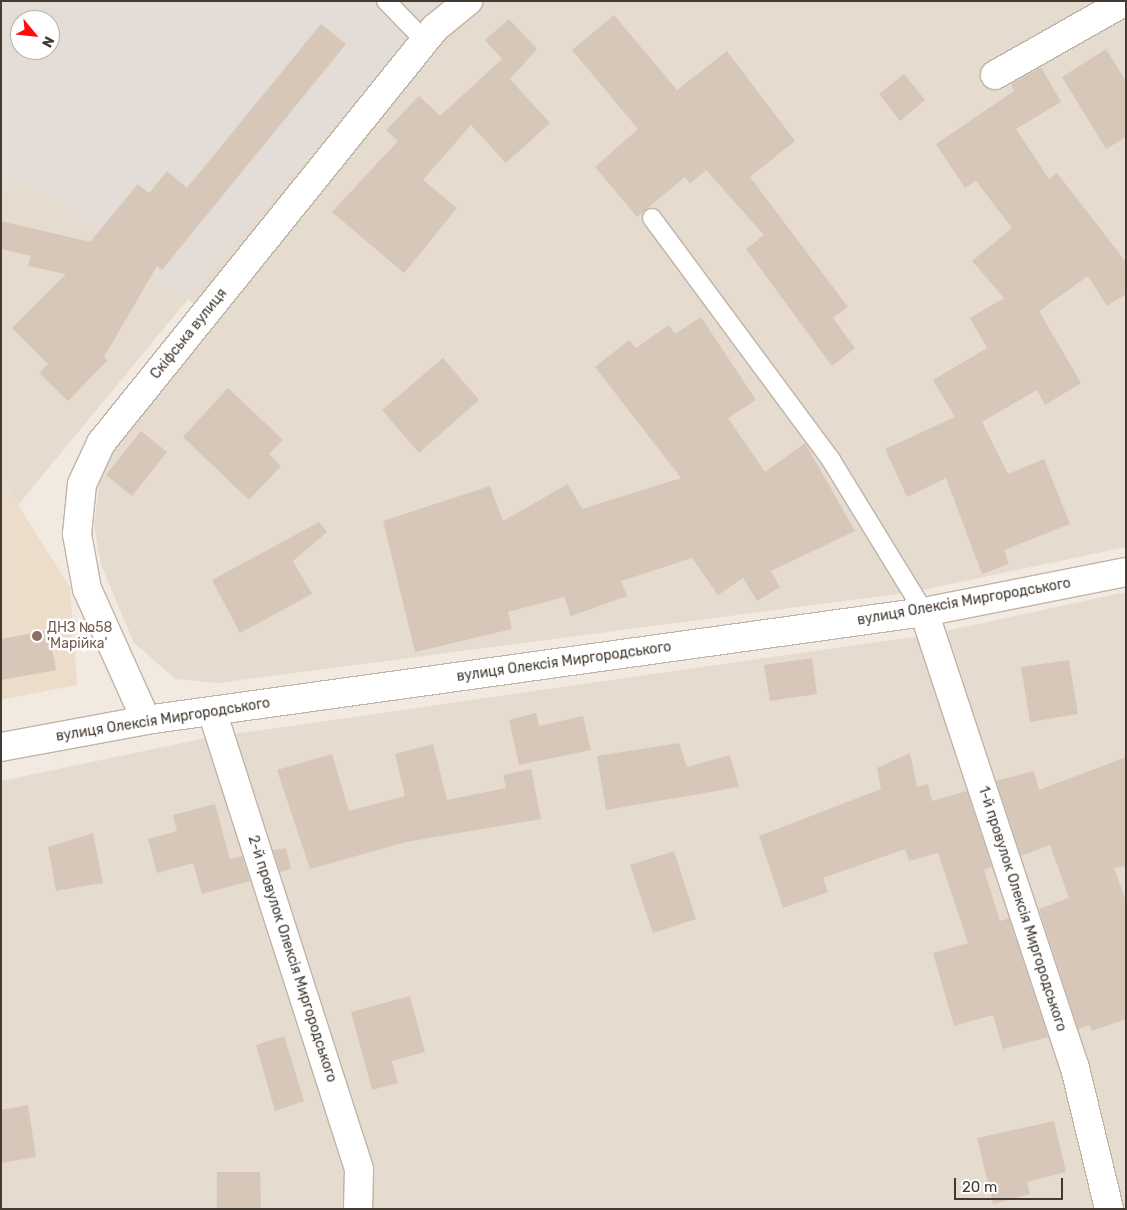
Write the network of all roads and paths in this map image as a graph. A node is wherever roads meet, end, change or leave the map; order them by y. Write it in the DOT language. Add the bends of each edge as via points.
graph roads {
  1 [pos="386,1"];
  2 [pos="468,1"];
  3 [pos="1126,1"];
  4 [pos="425,42"];
  5 [pos="995,75"];
  6 [pos="652,218"];
  7 [pos="1126,572"];
  8 [pos="924,612"];
  9 [pos="212,711"];
  10 [pos="146,720"];
  11 [pos="1,747"];
  12 [pos="358,1209"];
  13 [pos="1109,1209"];
  1 -- 4 [label="lane"];
  2 -- 4 [label="street, Скіфська вулиця"];
  3 -- 5 [label="street"];
  4 -- 10 [label="street, Скіфська вулиця" via="101,443 82,484 77,534 86,589"];
  6 -- 8 [label="lane" via="831,460"];
  7 -- 8 [label="street, вулиця Олексія Миргородського"];
  8 -- 9 [label="street, вулиця Олексія Миргородського"];
  8 -- 13 [label="street, 1-й провулок Олексія Миргородського" via="1075,1068"];
  9 -- 10 [label="street, вулиця Олексія Миргородського"];
  9 -- 12 [label="street, 2-й провулок Олексія Миргородського" via="359,1169"];
  10 -- 11 [label="street, вулиця Олексія Миргородського"];
}
